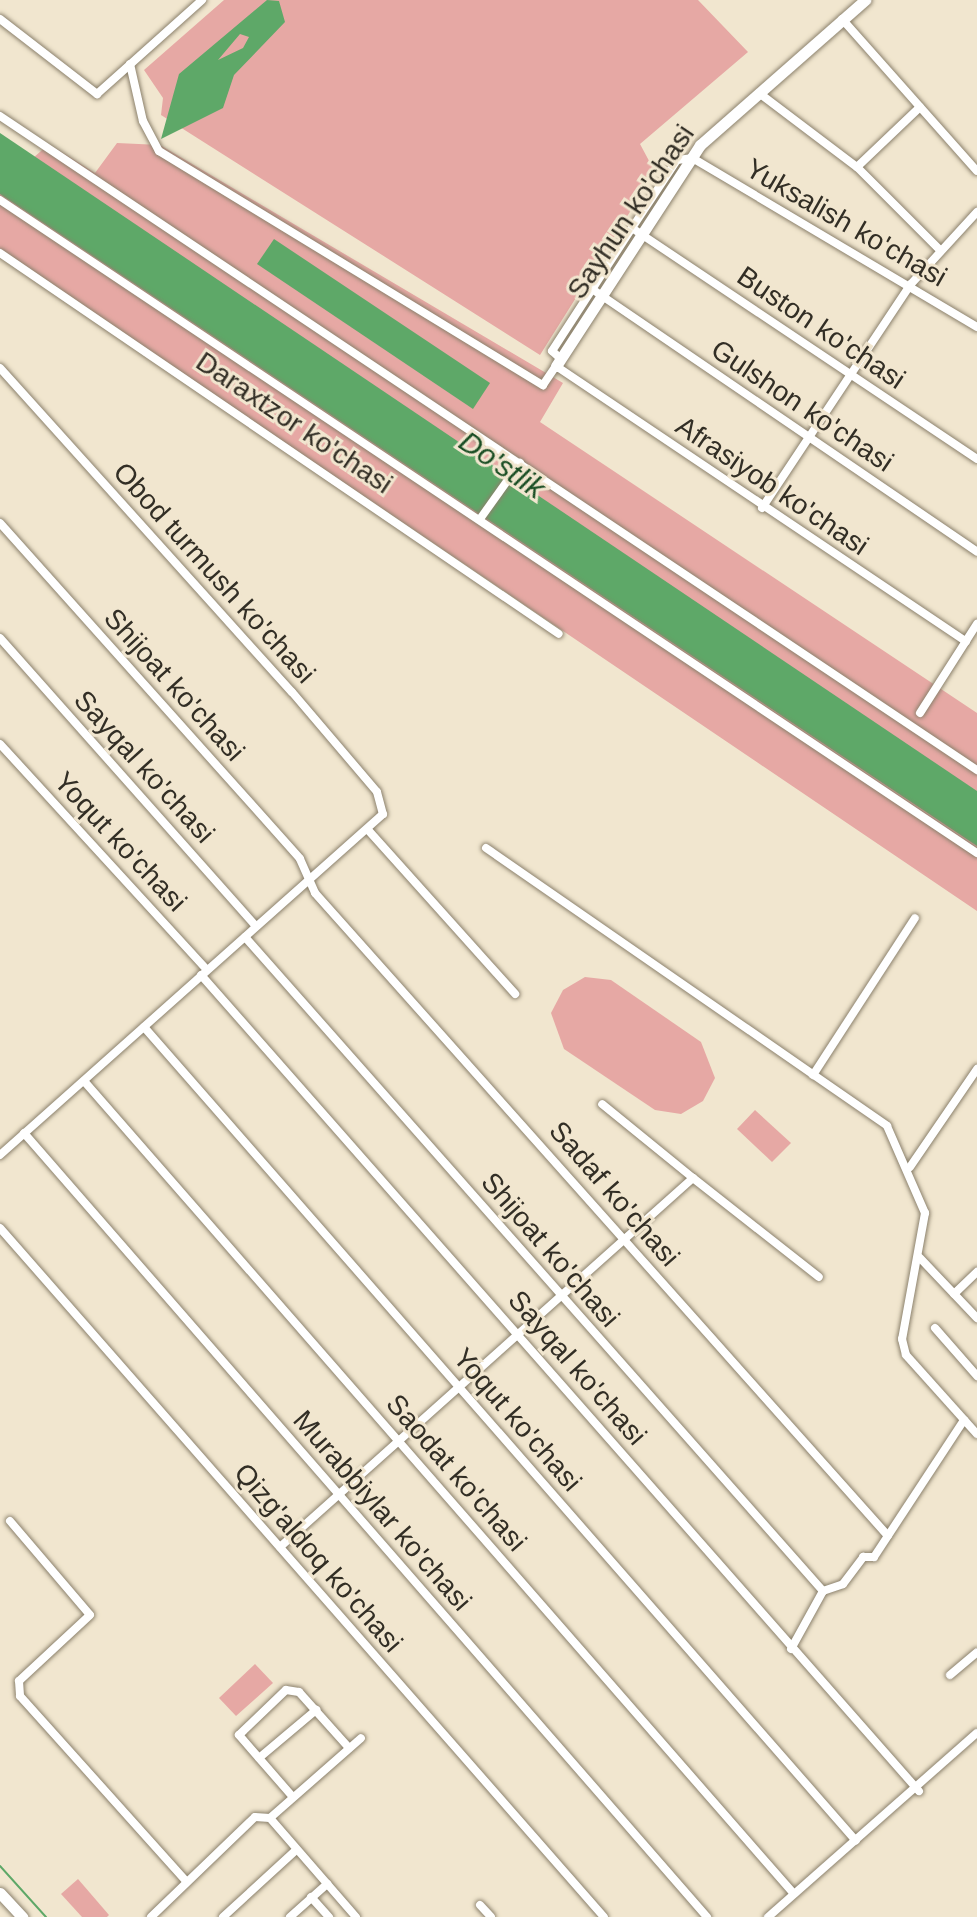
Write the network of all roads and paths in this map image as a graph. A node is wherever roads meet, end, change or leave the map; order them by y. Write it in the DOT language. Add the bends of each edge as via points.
graph roads {
  1 [pos="202,0"];
  2 [pos="865,0"];
  3 [pos="0,19"];
  4 [pos="842,19"];
  5 [pos="130,64"];
  6 [pos="759,93"];
  7 [pos="920,107"];
  8 [pos="0,116"];
  9 [pos="692,158"];
  10 [pos="857,167"];
  11 [pos="977,171"];
  12 [pos="0,200"];
  13 [pos="977,212"];
  14 [pos="636,232"];
  15 [pos="938,248"];
  16 [pos="0,253"];
  17 [pos="911,284"];
  18 [pos="597,292"];
  19 [pos="977,327"];
  20 [pos="558,363"];
  21 [pos="0,368"];
  22 [pos="853,375"];
  23 [pos="809,438"];
  24 [pos="977,459"];
  25 [pos="520,463"];
  26 [pos="762,508"];
  27 [pos="480,519"];
  28 [pos="0,523"];
  29 [pos="977,552"];
  30 [pos="977,624"];
  31 [pos="559,634"];
  32 [pos="0,638"];
  33 [pos="966,641"];
  34 [pos="920,713"];
  35 [pos="0,744"];
  36 [pos="977,770"];
  37 [pos="369,831"];
  38 [pos="486,848"];
  39 [pos="977,853"];
  40 [pos="306,882"];
  41 [pos="915,918"];
  42 [pos="255,925"];
  43 [pos="245,937"];
  44 [pos="204,972"];
  45 [pos="515,994"];
  46 [pos="144,1027"];
  47 [pos="977,1069"];
  48 [pos="813,1075"];
  49 [pos="84,1081"];
  50 [pos="602,1104"];
  51 [pos="24,1133"];
  52 [pos="0,1155"];
  53 [pos="910,1167"];
  54 [pos="693,1178"];
  55 [pos="0,1228"];
  56 [pos="625,1240"];
  57 [pos="920,1258"];
  58 [pos="977,1272"];
  59 [pos="819,1277"];
  60 [pos="954,1294"];
  61 [pos="562,1297"];
  62 [pos="977,1318"];
  63 [pos="935,1328"];
  64 [pos="519,1336"];
  65 [pos="977,1376"];
  66 [pos="458,1386"];
  67 [pos="964,1420"];
  68 [pos="977,1434"];
  69 [pos="396,1438"];
  70 [pos="337,1492"];
  71 [pos="10,1521"];
  72 [pos="888,1536"];
  73 [pos="280,1547"];
  74 [pos="823,1591"];
  75 [pos="791,1649"];
  76 [pos="977,1652"];
  77 [pos="950,1675"];
  78 [pos="316,1710"];
  79 [pos="977,1733"];
  80 [pos="361,1738"];
  81 [pos="349,1748"];
  82 [pos="259,1758"];
  83 [pos="919,1791"];
  84 [pos="292,1796"];
  85 [pos="270,1818"];
  86 [pos="856,1841"];
  87 [pos="295,1851"];
  88 [pos="186,1881"];
  89 [pos="327,1884"];
  90 [pos="0,1893"];
  91 [pos="794,1894"];
  92 [pos="311,1897"];
  93 [pos="480,1905"];
  94 [pos="22,1917"];
  95 [pos="151,1917"];
  96 [pos="223,1917"];
  97 [pos="290,1917"];
  98 [pos="329,1917"];
  99 [pos="356,1917"];
  100 [pos="491,1917"];
  101 [pos="604,1917"];
  102 [pos="707,1917"];
  103 [pos="768,1917"];
  1 -- 5 [label="street"];
  2 -- 4 [label="street, Sayhun ko'chasi"];
  3 -- 5 [label="street" via="97,94"];
  4 -- 6 [label="street, Sayhun ko'chasi"];
  4 -- 7 [label="street"];
  5 -- 20 [label="street" via="143,121 159,151 543,385"];
  6 -- 9 [label="street, Sayhun ko'chasi"];
  6 -- 10 [label="street"];
  7 -- 10 [label="street"];
  7 -- 11 [label="street"];
  8 -- 25 [label="street"];
  9 -- 14 [label="street, Sayhun ko'chasi"];
  9 -- 17 [label="street, Yuksalish ko'chasi"];
  10 -- 15 [label="street"];
  12 -- 27 [label="street"];
  13 -- 15 [label="street"];
  14 -- 18 [label="street, Sayhun ko'chasi"];
  14 -- 22 [label="street, Buston ko'chasi"];
  15 -- 17 [label="street"];
  16 -- 31 [label="street, Daraxtzor ko'chasi"];
  17 -- 19 [label="street, Yuksalish ko'chasi"];
  17 -- 22 [label="street"];
  18 -- 20 [label="street, Sayhun ko'chasi"];
  18 -- 23 [label="street, Gulshon ko'chasi"];
  20 -- 26 [label="street, Afrasiyob ko'chasi"];
  21 -- 37 [label="street, Obod turmush ko'chasi" via="377,792 383,814"];
  22 -- 23 [label="street"];
  22 -- 24 [label="street, Buston ko'chasi"];
  23 -- 26 [label="street"];
  23 -- 29 [label="street, Gulshon ko'chasi"];
  25 -- 27 [label="street"];
  25 -- 36 [label="street"];
  26 -- 33 [label="street, Afrasiyob ko'chasi"];
  27 -- 39 [label="street"];
  28 -- 40 [label="street, Shijoat ko'chasi" via="300,859"];
  30 -- 33 [label="street"];
  32 -- 42 [label="street, Sayqal ko'chasi"];
  33 -- 34 [label="street"];
  35 -- 44 [label="street, Yoqut ko'chasi"];
  37 -- 40 [label="street"];
  37 -- 45 [label="street"];
  38 -- 48 [label="street"];
  40 -- 42 [label="street"];
  40 -- 56 [label="street, Sadaf ko'chasi"];
  41 -- 48 [label="street"];
  42 -- 43 [label="street"];
  43 -- 44 [label="street"];
  43 -- 61 [label="street, Shijoat ko'chasi"];
  44 -- 46 [label="street"];
  44 -- 64 [label="street, Sayqal ko'chasi"];
  46 -- 49 [label="street"];
  46 -- 66 [label="street, Yoqut ko'chasi"];
  47 -- 53 [label="street"];
  48 -- 53 [label="street" via="887,1126"];
  49 -- 51 [label="street"];
  49 -- 69 [label="street, Saodat ko'chasi"];
  50 -- 54 [label="street"];
  51 -- 52 [label="street"];
  51 -- 70 [label="street, Murabbiylar ko'chasi"];
  53 -- 57 [label="street" via="925,1213"];
  54 -- 56 [label="street"];
  54 -- 59 [label="street"];
  55 -- 73 [label="street, Qizg'aldoq ko'chasi"];
  56 -- 61 [label="street"];
  56 -- 72 [label="street, Sadaf ko'chasi"];
  57 -- 60 [label="street"];
  57 -- 67 [label="street" via="904,1347"];
  58 -- 60 [label="street"];
  60 -- 62 [label="street"];
  61 -- 64 [label="street"];
  61 -- 74 [label="street, Shijoat ko'chasi"];
  63 -- 65 [label="street"];
  64 -- 66 [label="street"];
  64 -- 75 [label="street, Sayqal ko'chasi"];
  66 -- 69 [label="street"];
  66 -- 86 [label="street, Yoqut ko'chasi"];
  67 -- 68 [label="street"];
  67 -- 72 [label="street"];
  69 -- 70 [label="street"];
  69 -- 91 [label="street, Saodat ko'chasi"];
  70 -- 73 [label="street"];
  70 -- 102 [label="street, Murabbiylar ko'chasi"];
  71 -- 88 [label="street" via="90,1615 19,1681 20,1696"];
  72 -- 74 [label="street" via="843,1584"];
  73 -- 101 [label="street, Qizg'aldoq ko'chasi"];
  74 -- 75 [label="street"];
  75 -- 83 [label="street, Sayqal ko'chasi"];
  76 -- 77 [label="street"];
  78 -- 81 [label="street"];
  78 -- 82 [label="street"];
  78 -- 82 [label="street" via="299,1692 286,1690 240,1729"];
  79 -- 83 [label="street"];
  80 -- 81 [label="street"];
  81 -- 84 [label="street"];
  82 -- 84 [label="street"];
  83 -- 86 [label="street"];
  84 -- 85 [label="street"];
  85 -- 87 [label="street"];
  85 -- 88 [label="street" via="255,1817"];
  86 -- 91 [label="street"];
  87 -- 89 [label="street"];
  87 -- 96 [label="street"];
  88 -- 95 [label="street"];
  89 -- 92 [label="street"];
  89 -- 99 [label="street"];
  90 -- 94 [label="street"];
  91 -- 103 [label="street"];
  92 -- 97 [label="street"];
  92 -- 98 [label="street"];
  93 -- 100 [label="street"];
}
